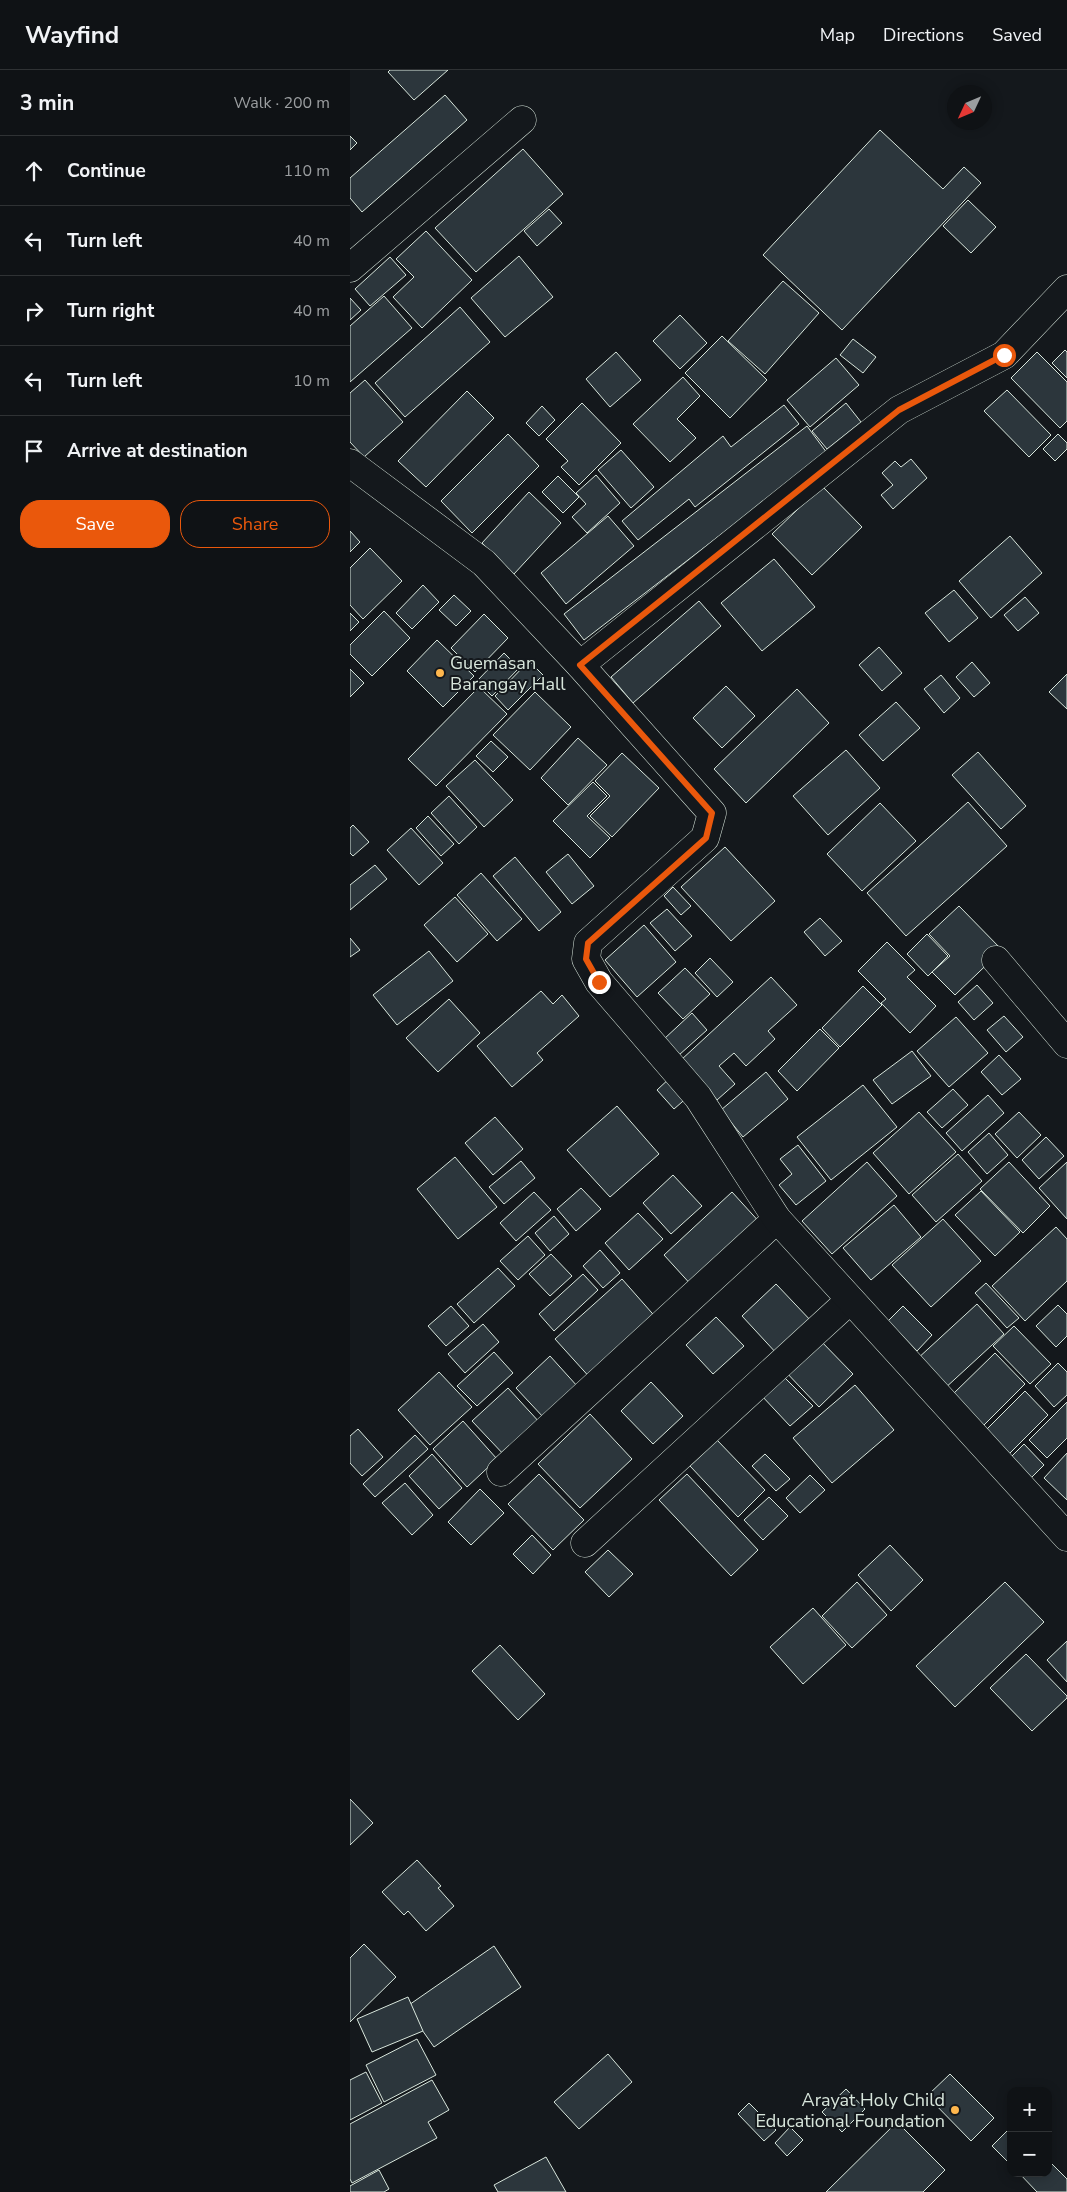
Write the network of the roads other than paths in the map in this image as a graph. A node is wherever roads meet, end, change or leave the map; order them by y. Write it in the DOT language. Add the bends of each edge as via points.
graph roads {
  1 [pos="522,120"];
  2 [pos="350,268"];
  3 [pos="1067,289"];
  4 [pos="350,463"];
  5 [pos="580,665"];
  6 [pos="996,960"];
  7 [pos="1067,1044"];
  8 [pos="777,1219"];
  9 [pos="850,1300"];
  10 [pos="501,1472"];
  11 [pos="1067,1537"];
  12 [pos="585,1543"];
  1 -- 2 [label="street"];
  3 -- 5 [label="street" via="1004,355 899,410"];
  4 -- 5 [label="street" via="484,563"];
  5 -- 8 [label="street" via="712,813 706,838 588,943 586,959 599,982 698,1097"];
  6 -- 7 [label="street"];
  8 -- 9 [label="street"];
  8 -- 10 [label="street"];
  9 -- 11 [label="street"];
  9 -- 12 [label="street"];
}
